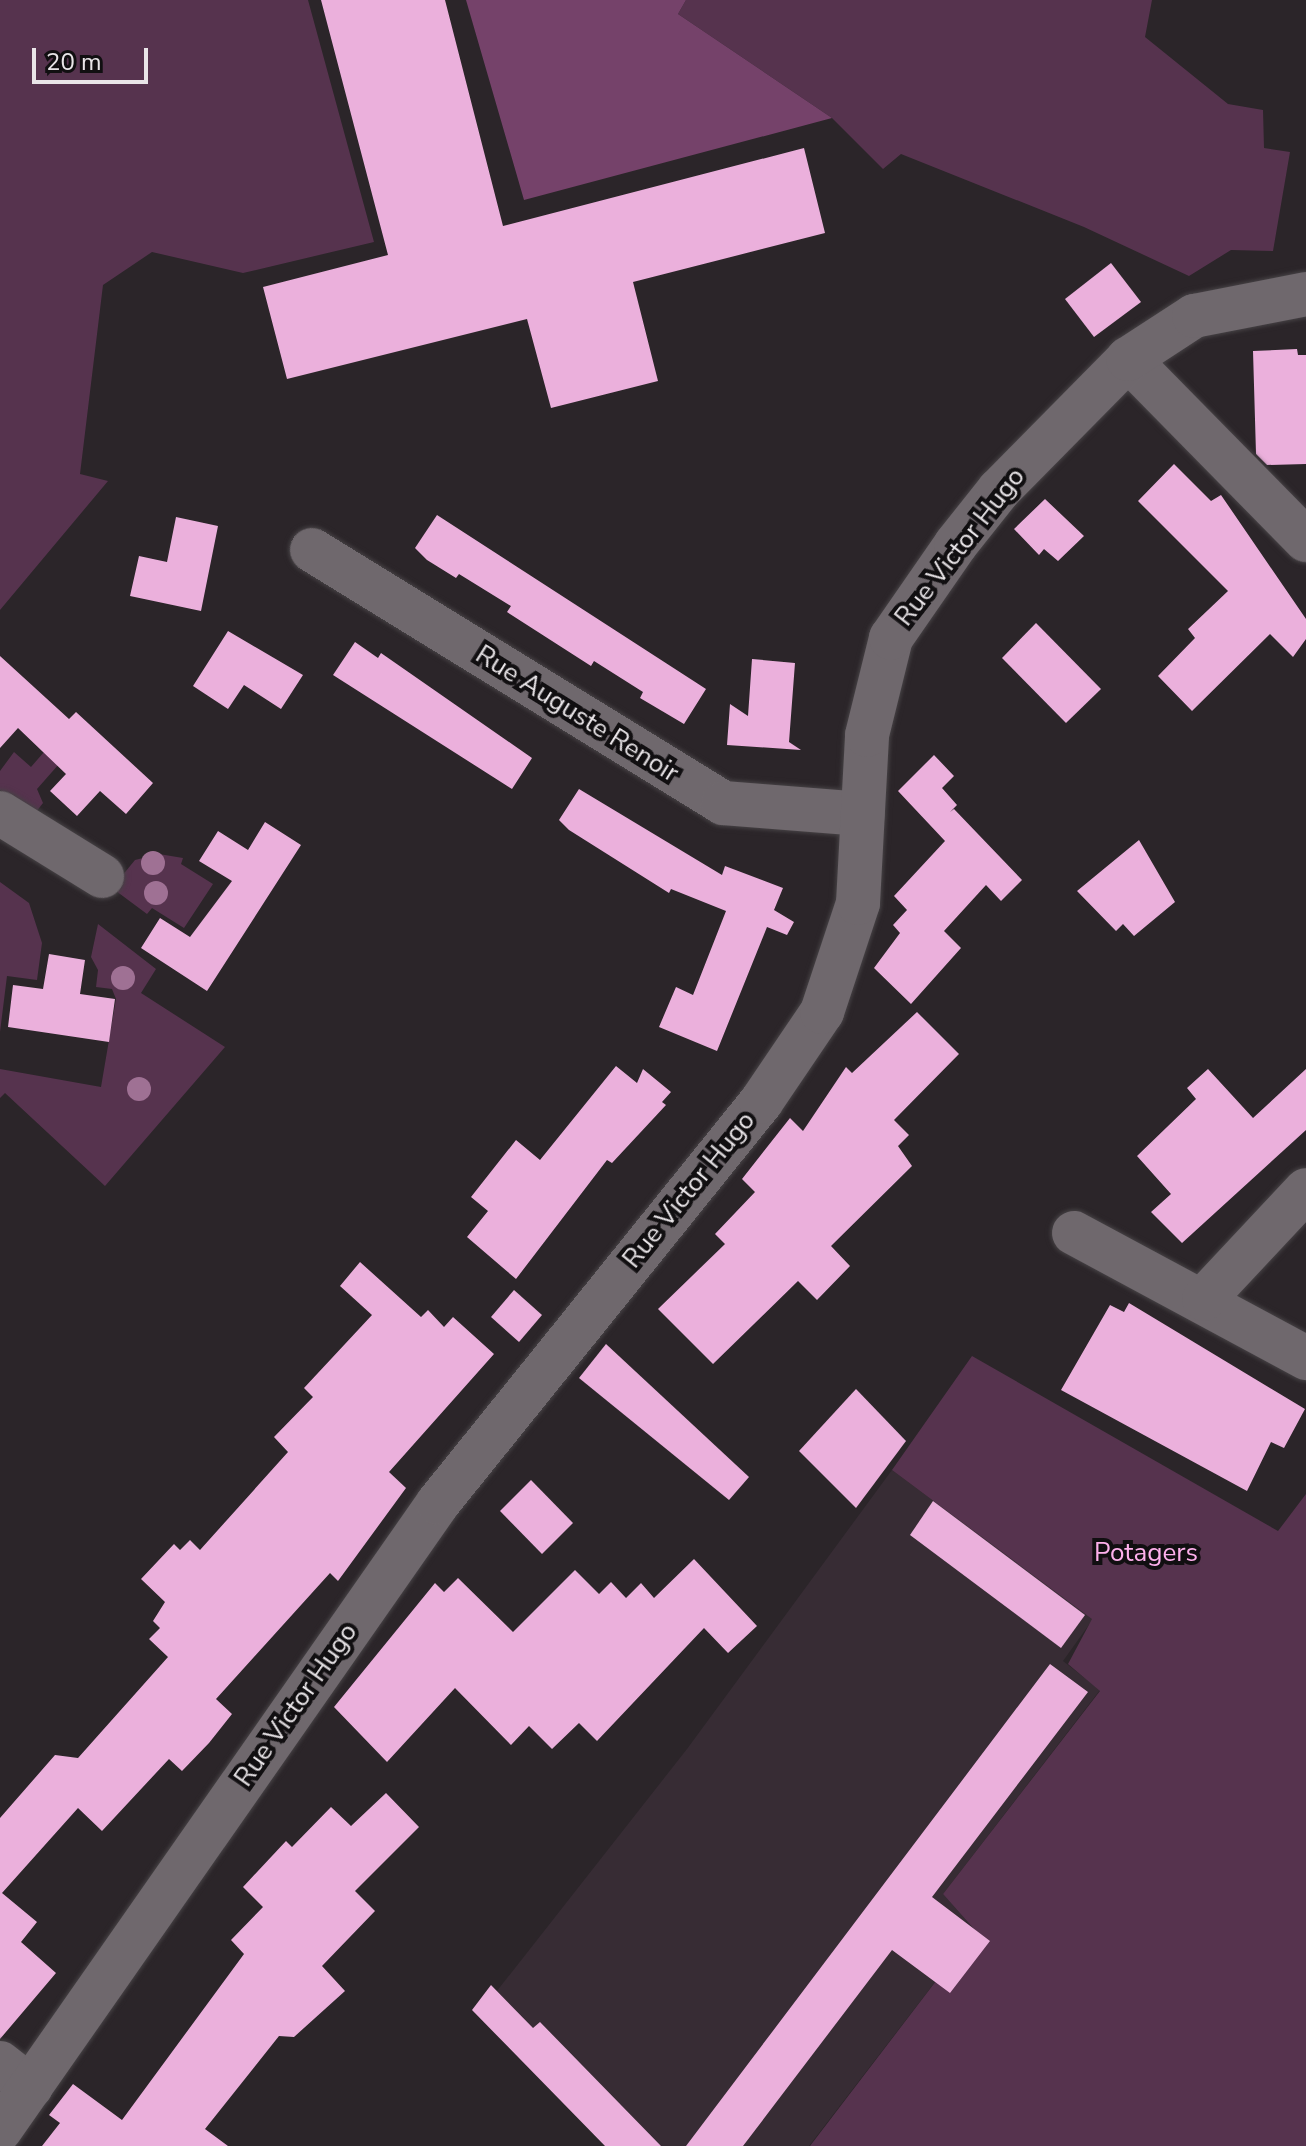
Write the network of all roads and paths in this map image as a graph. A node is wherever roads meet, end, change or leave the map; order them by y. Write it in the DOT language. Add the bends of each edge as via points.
graph roads {
  1 [pos="1306,294"];
  2 [pos="1128,359"];
  3 [pos="1306,540"];
  4 [pos="312,550"];
  5 [pos="0,813"];
  6 [pos="863,814"];
  7 [pos="102,876"];
  8 [pos="1306,1190"];
  9 [pos="1074,1233"];
  10 [pos="1204,1299"];
  11 [pos="1306,1358"];
  12 [pos="15,2075"];
  13 [pos="0,2130"];
  1 -- 2 [label="street, Rue Victor Hugo" via="1194,316"];
  2 -- 3 [label="street"];
  2 -- 6 [label="street, Rue Victor Hugo" via="999,490 891,638 867,735"];
  4 -- 6 [label="street, Rue Auguste Renoir" via="723,803"];
  5 -- 7 [label="street"];
  6 -- 12 [label="street, Rue Victor Hugo" via="858,903 822,1012 761,1102 438,1503"];
  8 -- 10 [label="street"];
  9 -- 10 [label="street"];
  10 -- 11 [label="street"];
  12 -- 13 [label="street, Rue Victor Hugo"];
}
